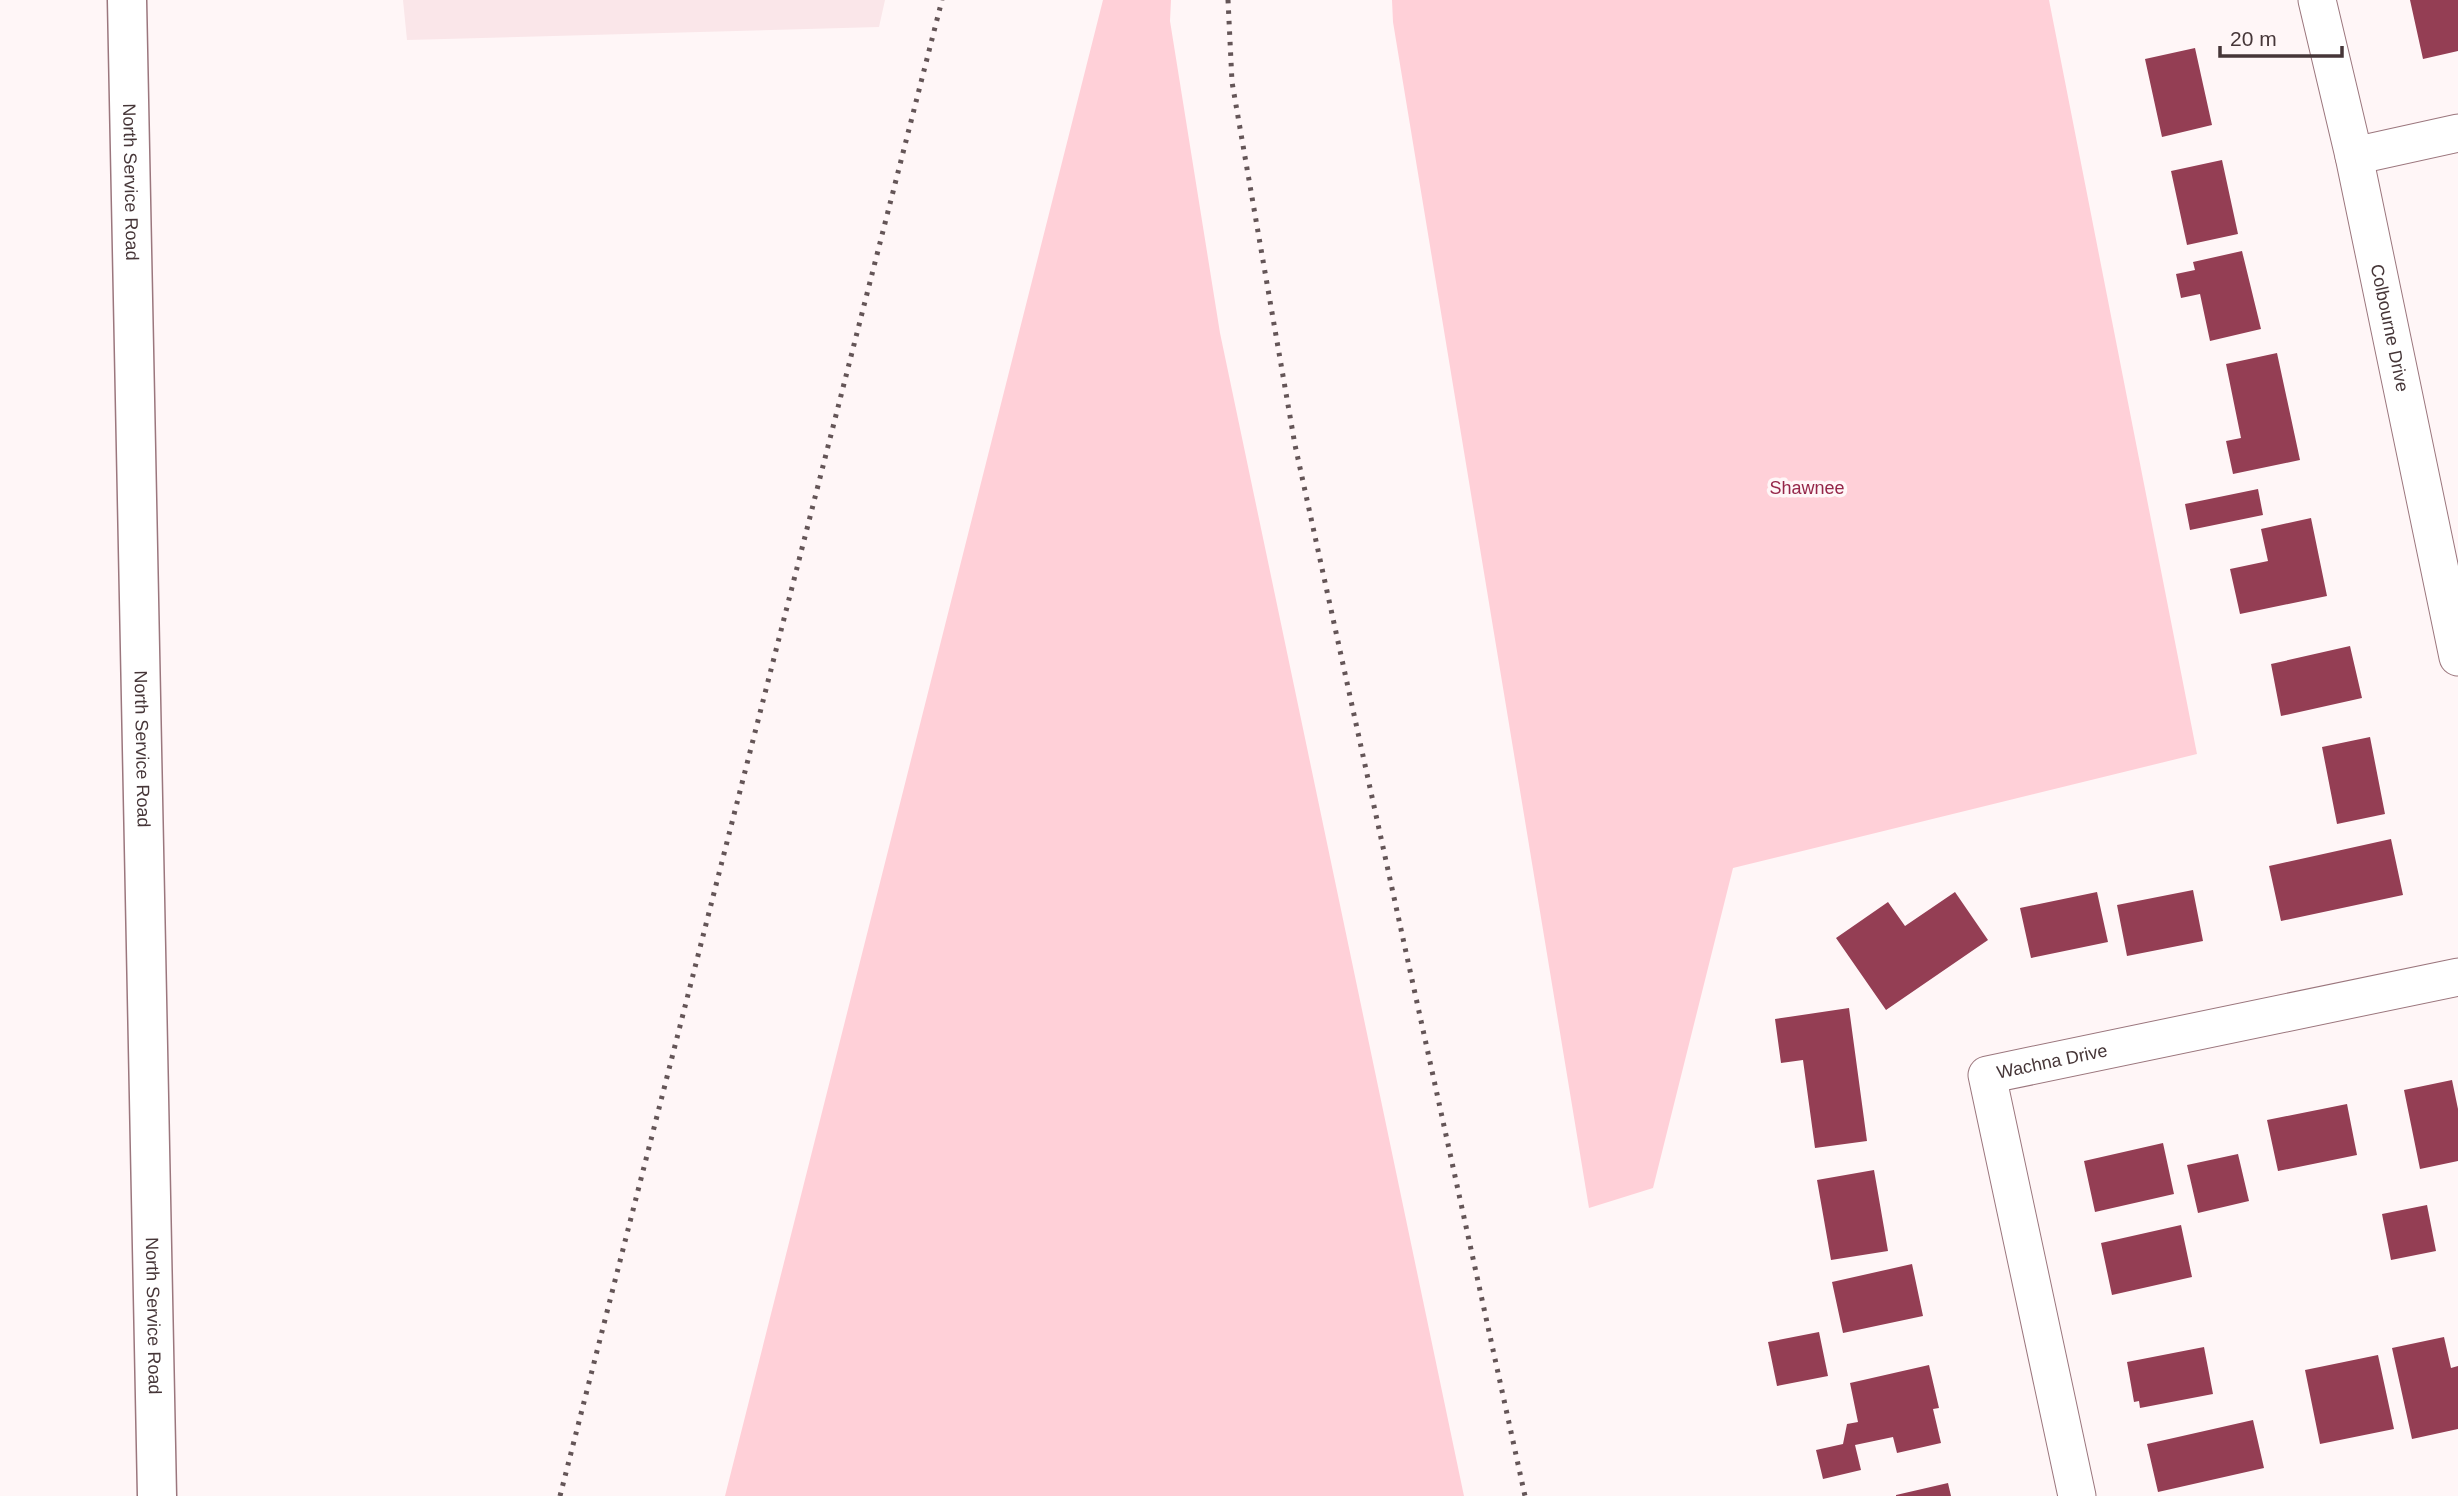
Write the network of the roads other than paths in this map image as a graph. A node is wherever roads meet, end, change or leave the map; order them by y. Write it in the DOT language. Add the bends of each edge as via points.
graph roads {
  1 [pos="127,0"];
  2 [pos="2317,0"];
  3 [pos="2458,133"];
  4 [pos="2354,156"];
  5 [pos="2458,657"];
  6 [pos="2458,977"];
  7 [pos="157,1496"];
  8 [pos="2077,1496"];
  1 -- 7 [label="street, North Service Road"];
  2 -- 4 [label="street, Colbourne Drive"];
  3 -- 4 [label="street"];
  4 -- 5 [label="street, Colbourne Drive"];
  6 -- 8 [label="street, Wachna Drive" via="1987,1075"];
}
